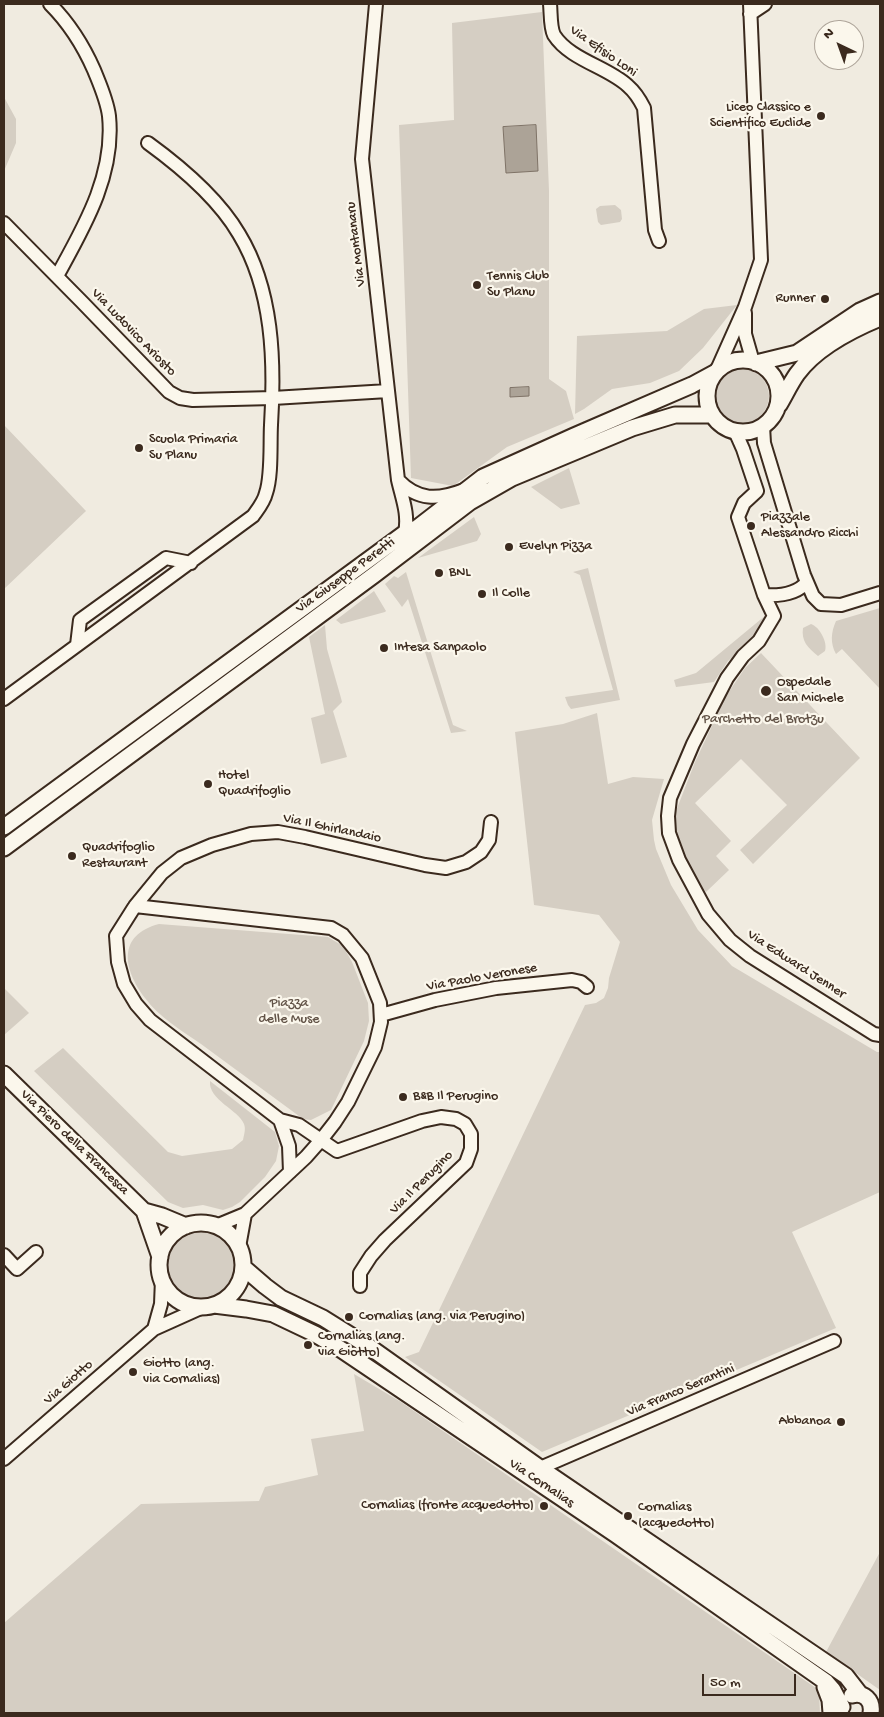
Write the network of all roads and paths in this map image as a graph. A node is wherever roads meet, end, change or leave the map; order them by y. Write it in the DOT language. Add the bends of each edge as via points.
graph roads {
  1 [pos="50,4"];
  2 [pos="376,4"];
  3 [pos="550,4"];
  4 [pos="764,4"];
  5 [pos="750,9"];
  6 [pos="148,143"];
  7 [pos="4,224"];
  8 [pos="659,241"];
  9 [pos="57,276"];
  10 [pos="880,302"];
  11 [pos="745,307"];
  12 [pos="880,318"];
  13 [pos="755,363"];
  14 [pos="716,372"];
  15 [pos="388,391"];
  16 [pos="273,398"];
  17 [pos="777,408"];
  18 [pos="712,415"];
  19 [pos="763,426"];
  20 [pos="735,431"];
  21 [pos="398,480"];
  22 [pos="469,488"];
  23 [pos="405,533"];
  24 [pos="191,563"];
  25 [pos="807,582"];
  26 [pos="880,594"];
  27 [pos="764,595"];
  28 [pos="77,645"];
  29 [pos="4,699"];
  30 [pos="491,822"];
  31 [pos="4,827"];
  32 [pos="4,848"];
  33 [pos="135,906"];
  34 [pos="587,987"];
  35 [pos="381,1015"];
  36 [pos="880,1035"];
  37 [pos="4,1074"];
  38 [pos="280,1120"];
  39 [pos="321,1140"];
  40 [pos="290,1172"];
  41 [pos="144,1211"];
  42 [pos="245,1214"];
  43 [pos="186,1226"];
  44 [pos="216,1226"];
  45 [pos="239,1246"];
  46 [pos="36,1252"];
  47 [pos="4,1255"];
  48 [pos="160,1256"];
  49 [pos="243,1267"];
  50 [pos="162,1279"];
  51 [pos="360,1286"];
  52 [pos="209,1306"];
  53 [pos="154,1329"];
  54 [pos="834,1341"];
  55 [pos="4,1459"];
  56 [pos="540,1468"];
  57 [pos="846,1676"];
  58 [pos="872,1702"];
  59 [pos="839,1711"];
  1 -- 9 [label="street" via="77,37 90,60 109,116 109,140 97,200"];
  2 -- 15 [label="street, Via Montanaru" via="362,159"];
  3 -- 8 [label="street, Via Efisio Loni" via="553,33 562,44 628,85 644,108 655,230"];
  4 -- 5 [label="street"];
  5 -- 11 [label="street" via="761,260"];
  6 -- 16 [label="street" via="183,170 225,214 251,258 267,313"];
  7 -- 9 [label="street, Via Ludovico Ariosto"];
  9 -- 16 [label="street, Via Ludovico Ariosto" via="169,392 193,400"];
  10 -- 13 [label="street, Via Giuseppe Peretti" via="833,328 796,354"];
  11 -- 13 [label="street" via="745,334"];
  11 -- 14 [label="street"];
  12 -- 17 [label="street" via="844,335 808,362"];
  13 -- 14 [label="street, Via Giuseppe Peretti" via="745,360 729,363"];
  13 -- 17 [label="street" via="768,371 775,382"];
  14 -- 18 [label="street" via="707,396"];
  14 -- 22 [label="street, Via Giuseppe Peretti" via="507,466"];
  15 -- 16 [label="street, Via Ludovico Ariosto"];
  15 -- 21 [label="street, Via Montanaru"];
  16 -- 24 [label="street" via="269,476 262,504 253,516"];
  17 -- 19 [label="street"];
  18 -- 20 [label="street" via="726,428"];
  18 -- 32 [label="street, Via Giuseppe Peretti" via="675,415 632,428 512,478 470,502"];
  19 -- 20 [label="street" via="744,432"];
  19 -- 25 [label="street" via="764,443"];
  20 -- 27 [label="street" via="757,490 744,503 738,517"];
  21 -- 22 [label="street" via="414,493 426,497 438,498"];
  21 -- 23 [label="street, Via Montanaru" via="406,508"];
  22 -- 23 [label="street, Via Giuseppe Peretti" via="417,528"];
  23 -- 31 [label="street, Via Giuseppe Peretti"];
  24 -- 28 [label="street"];
  24 -- 28 [label="street" via="166,558 87,614 80,620"];
  25 -- 26 [label="street" via="821,604 841,605"];
  25 -- 27 [label="street" via="802,588 778,596"];
  27 -- 36 [label="street, Via Edward Jenner" via="774,616 759,642 743,656 727,678 693,744 670,798 669,833 679,860 708,914 730,940 750,956"];
  28 -- 29 [label="street"];
  30 -- 33 [label="street, Via Il Ghirlandaio" via="489,840 481,852 466,862 446,868 305,836 278,832 251,834 181,858 162,873"];
  33 -- 35 [label="street" via="331,928 343,934 362,958 380,1003"];
  33 -- 38 [label="street" via="116,936 124,984 136,1004 150,1020"];
  34 -- 35 [label="street, Via Paolo Veronese" via="572,980 496,988"];
  35 -- 39 [label="street" via="375,1046 362,1076"];
  37 -- 41 [label="street, Via Piero della Francesca"];
  38 -- 39 [label="street" via="299,1125"];
  38 -- 40 [label="street" via="289,1146"];
  39 -- 40 [label="street"];
  39 -- 51 [label="street, Via Il Perugino" via="337,1151 441,1117 465,1124 471,1134 471,1149 466,1163 371,1256 360,1273"];
  40 -- 42 [label="street"];
  41 -- 43 [label="street, Via Piero della Francesca"];
  41 -- 48 [label="street, Via Piero della Francesca"];
  42 -- 44 [label="street"];
  42 -- 45 [label="street"];
  43 -- 44 [label="street" via="202,1223"];
  43 -- 48 [label="street" via="170,1238"];
  44 -- 45 [label="street"];
  45 -- 49 [label="street"];
  46 -- 47 [label="street" via="17,1269"];
  48 -- 50 [label="street"];
  49 -- 52 [label="street" via="234,1290"];
  49 -- 56 [label="street, Via Cornalias" via="281,1298 323,1318 371,1348"];
  50 -- 52 [label="street" via="176,1298 192,1306"];
  50 -- 53 [label="street" via="161,1304"];
  52 -- 53 [label="street, Via Giotto"];
  52 -- 59 [label="street, Via Cornalias" via="246,1308 273,1314 342,1350 615,1534 831,1686"];
  53 -- 55 [label="street, Via Giotto"];
  54 -- 56 [label="street, Via Franco Serantini"];
  56 -- 57 [label="street, Via Cornalias"];
  57 -- 58 [label="street, Via Cornalias"];
  57 -- 58 [label="street"];
  58 -- 59 [label="street" via="855,1694 847,1698"];
}
